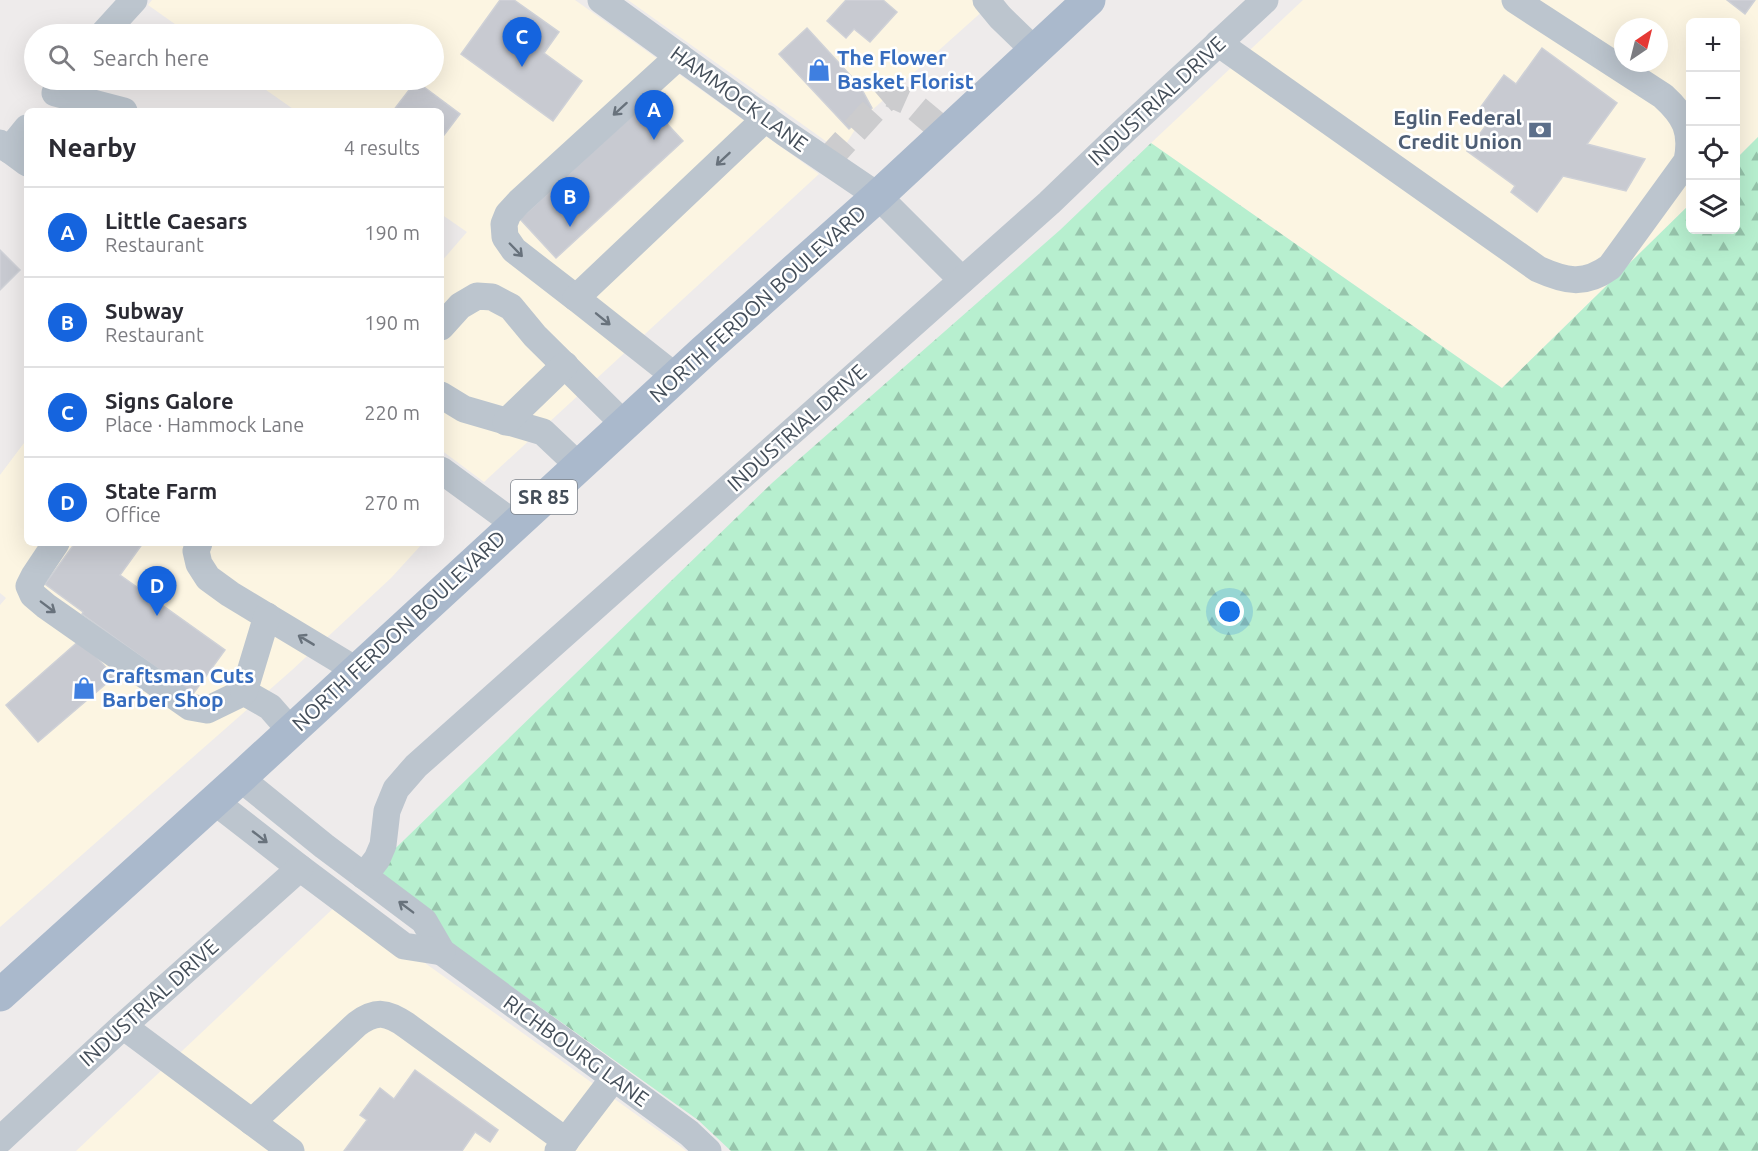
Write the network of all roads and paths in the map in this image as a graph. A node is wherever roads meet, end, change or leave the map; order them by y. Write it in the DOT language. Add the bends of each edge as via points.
graph roads {
  1 [pos="134,0"];
  2 [pos="601,0"];
  3 [pos="986,0"];
  4 [pos="1089,0"];
  5 [pos="1264,0"];
  6 [pos="1515,0"];
  7 [pos="112,24"];
  8 [pos="1218,43"];
  9 [pos="1035,51"];
  10 [pos="679,56"];
  11 [pos="54,94"];
  12 [pos="112,108"];
  13 [pos="766,118"];
  14 [pos="24,133"];
  15 [pos="12,152"];
  16 [pos="878,196"];
  17 [pos="962,280"];
  18 [pos="576,298"];
  19 [pos="444,324"];
  20 [pos="565,365"];
  21 [pos="676,377"];
  22 [pos="444,398"];
  23 [pos="506,422"];
  24 [pos="624,424"];
  25 [pos="579,466"];
  26 [pos="444,472"];
  27 [pos="515,524"];
  28 [pos="54,546"];
  29 [pos="198,546"];
  30 [pos="267,616"];
  31 [pos="356,670"];
  32 [pos="244,692"];
  33 [pos="291,731"];
  34 [pos="240,778"];
  35 [pos="214,801"];
  36 [pos="300,868"];
  37 [pos="364,876"];
  38 [pos="442,952"];
  39 [pos="0,995"];
  40 [pos="123,1026"];
  41 [pos="613,1079"];
  42 [pos="252,1122"];
  43 [pos="0,1140"];
  44 [pos="562,1146"];
  45 [pos="291,1151"];
  46 [pos="708,1151"];
  1 -- 7 [label="street"];
  2 -- 10 [label="street, HAMMOCK LANE"];
  3 -- 9 [label="street"];
  4 -- 9 [label="main road, NORTH FERDON BOULEVARD / SR 85"];
  5 -- 8 [label="street, INDUSTRIAL DRIVE"];
  6 -- 8 [label="street" via="1663,96 1686,125 1690,146 1687,161 1610,267 1587,280 1556,277 1538,269"];
  8 -- 17 [label="street, INDUSTRIAL DRIVE"];
  9 -- 16 [label="main road, NORTH FERDON BOULEVARD / SR 85"];
  10 -- 13 [label="street, HAMMOCK LANE"];
  10 -- 18 [label="street, one-way" via="508,214 505,237 514,250"];
  11 -- 12 [label="street"];
  13 -- 16 [label="street, HAMMOCK LANE"];
  13 -- 18 [label="street, one-way"];
  14 -- 15 [label="street"];
  16 -- 17 [label="street, HAMMOCK LANE"];
  16 -- 21 [label="main road, NORTH FERDON BOULEVARD / SR 85"];
  17 -- 37 [label="street, INDUSTRIAL DRIVE" via="416,766 396,789 387,811 383,846"];
  18 -- 21 [label="street, one-way"];
  19 -- 20 [label="street" via="460,306 477,296 492,297 511,307"];
  20 -- 23 [label="street"];
  20 -- 24 [label="street"];
  21 -- 24 [label="main road, NORTH FERDON BOULEVARD / SR 85"];
  22 -- 23 [label="street" via="464,410"];
  23 -- 25 [label="street" via="543,432"];
  24 -- 25 [label="main road, NORTH FERDON BOULEVARD / SR 85"];
  25 -- 27 [label="main road, NORTH FERDON BOULEVARD / SR 85"];
  26 -- 27 [label="street"];
  27 -- 31 [label="main road, NORTH FERDON BOULEVARD / SR 85"];
  28 -- 32 [label="street, one-way" via="29,586 33,596 46,606 190,707 207,711"];
  29 -- 30 [label="street" via="199,564 208,578"];
  31 -- 30 [label="street, one-way"];
  30 -- 32 [label="street"];
  31 -- 33 [label="main road, NORTH FERDON BOULEVARD / SR 85"];
  32 -- 33 [label="street" via="270,707"];
  33 -- 34 [label="main road, NORTH FERDON BOULEVARD / SR 85"];
  34 -- 35 [label="main road, NORTH FERDON BOULEVARD / SR 85"];
  34 -- 37 [label="street, RICHBOURG LANE"];
  35 -- 36 [label="street, RICHBOURG LANE, one-way"];
  35 -- 39 [label="main road, NORTH FERDON BOULEVARD / SR 85"];
  36 -- 38 [label="street, RICHBOURG LANE" via="404,946"];
  36 -- 40 [label="street, INDUSTRIAL DRIVE"];
  38 -- 37 [label="street, RICHBOURG LANE, one-way" via="424,921"];
  38 -- 41 [label="street, RICHBOURG LANE"];
  40 -- 42 [label="street"];
  40 -- 43 [label="street, INDUSTRIAL DRIVE"];
  41 -- 44 [label="street"];
  41 -- 46 [label="street, RICHBOURG LANE" via="690,1133"];
  42 -- 44 [label="street" via="357,1024 368,1016 381,1014 406,1025"];
  42 -- 45 [label="street"];
}
